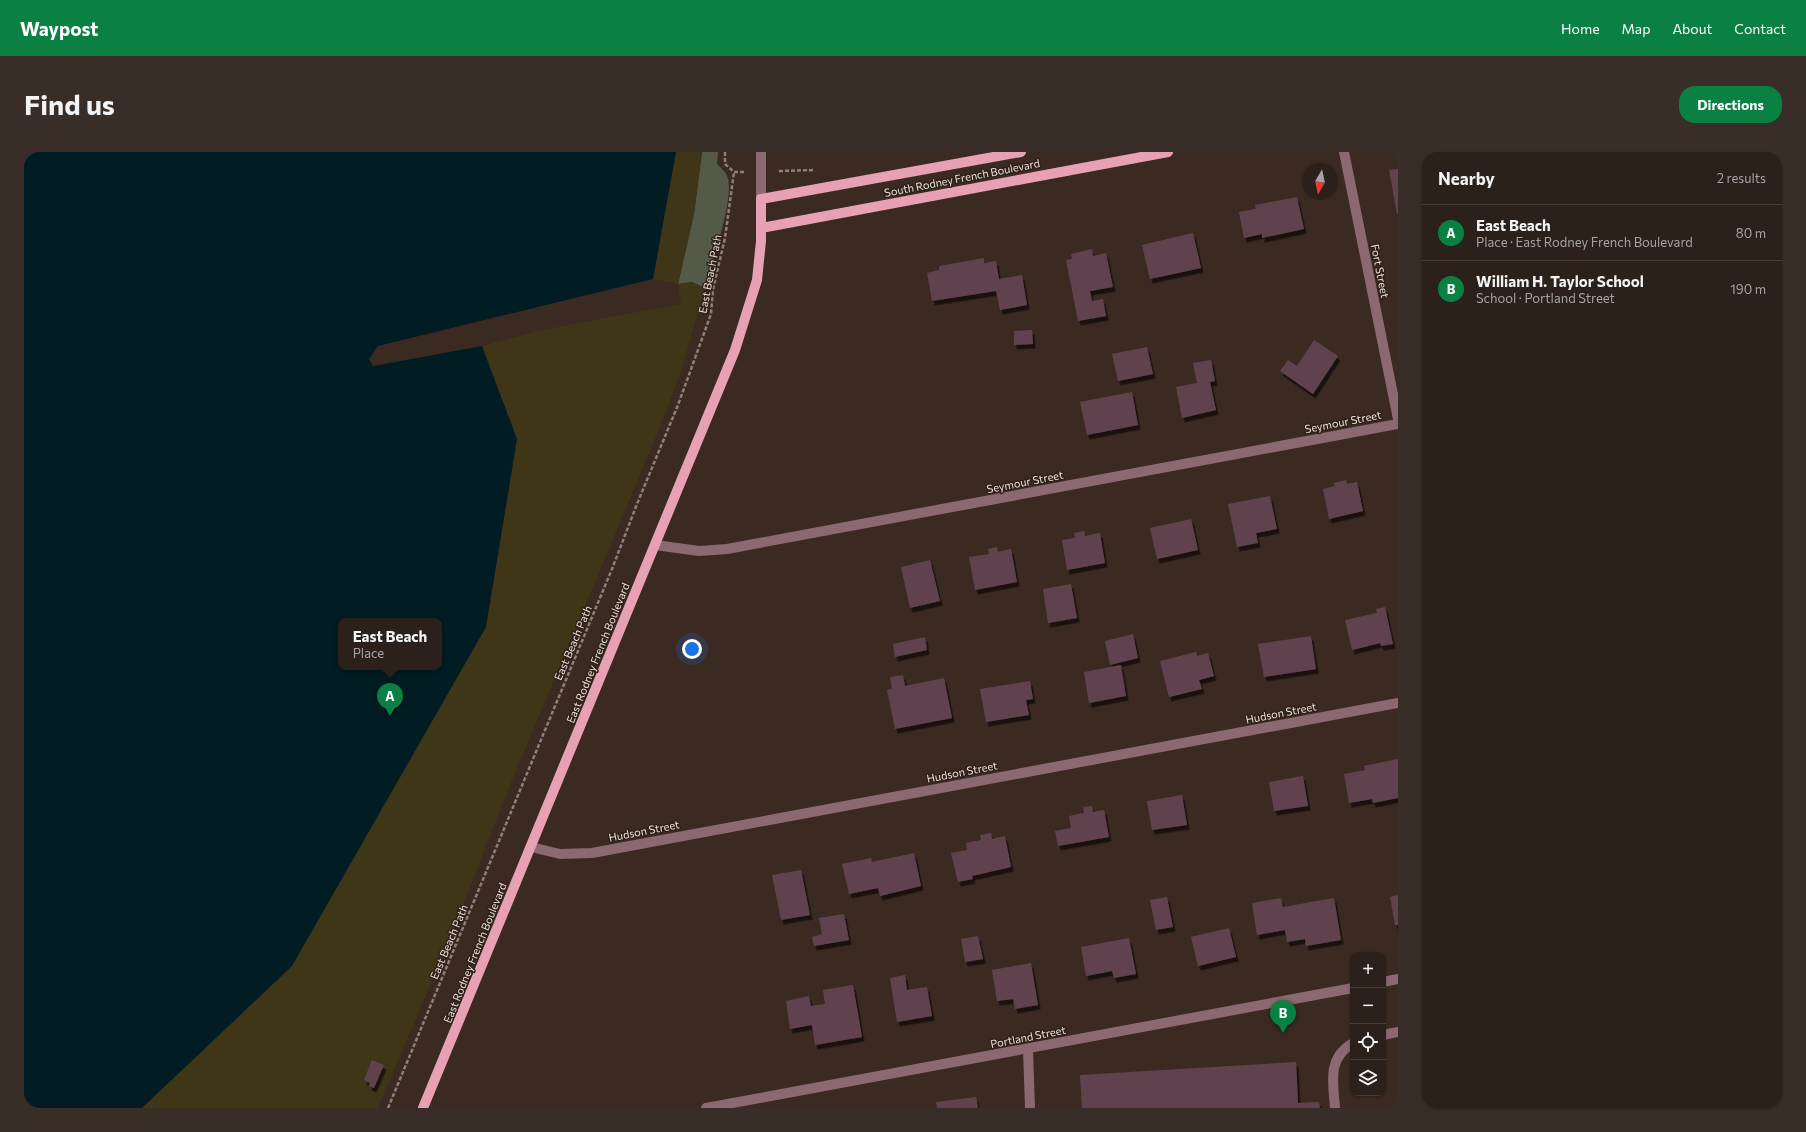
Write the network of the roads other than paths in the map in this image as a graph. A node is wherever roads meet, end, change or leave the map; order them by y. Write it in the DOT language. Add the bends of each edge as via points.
graph roads {
  1 [pos="761,152"];
  2 [pos="1021,152"];
  3 [pos="1168,152"];
  4 [pos="1344,152"];
  5 [pos="761,199"];
  6 [pos="761,228"];
  7 [pos="1398,419"];
  8 [pos="1398,424"];
  9 [pos="655,544"];
  10 [pos="1398,703"];
  11 [pos="531,847"];
  12 [pos="1398,979"];
  13 [pos="1386,981"];
  14 [pos="1350,989"];
  15 [pos="1398,1032"];
  16 [pos="1386,1034"];
  17 [pos="1350,1045"];
  18 [pos="1028,1049"];
  19 [pos="423,1108"];
  20 [pos="706,1108"];
  21 [pos="1030,1108"];
  22 [pos="1335,1108"];
  1 -- 5 [label="street"];
  2 -- 5 [label="main road, South Rodney French Boulevard"];
  3 -- 6 [label="main road, South Rodney French Boulevard"];
  4 -- 7 [label="street, Fort Street"];
  5 -- 6 [label="main road, East Rodney French Boulevard"];
  6 -- 9 [label="main road, East Rodney French Boulevard" via="757,280 743,326"];
  8 -- 9 [label="street, Seymour Street" via="727,549 699,552"];
  9 -- 11 [label="main road, East Rodney French Boulevard"];
  10 -- 11 [label="street, Hudson Street" via="592,853 560,854"];
  11 -- 19 [label="main road, East Rodney French Boulevard"];
  12 -- 13 [label="street"];
  14 -- 18 [label="street, Portland Street"];
  15 -- 16 [label="street"];
  17 -- 22 [label="street" via="1336,1058 1332,1075"];
  18 -- 20 [label="street, Portland Street"];
  18 -- 21 [label="street"];
}
